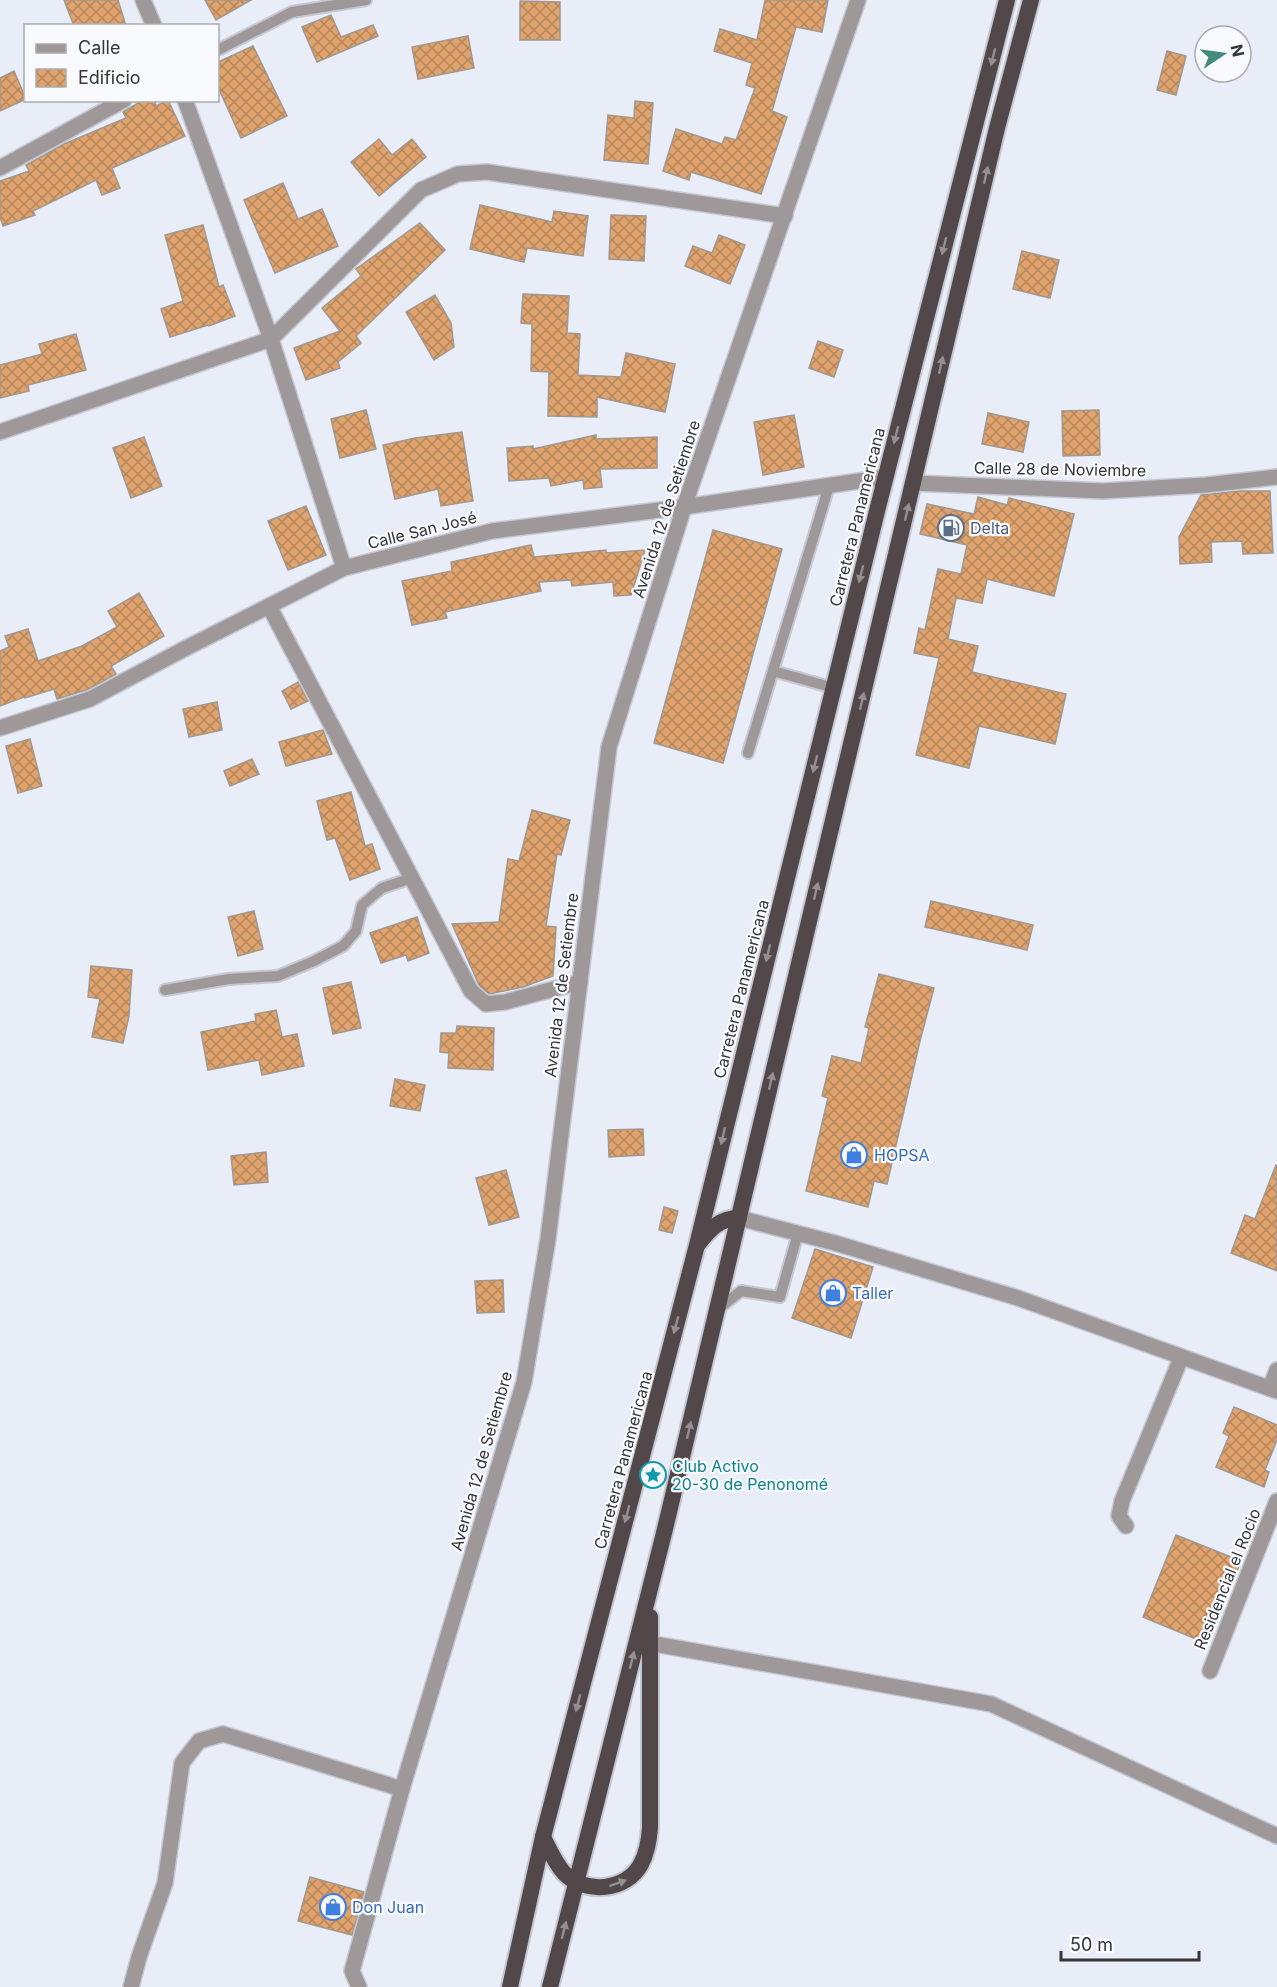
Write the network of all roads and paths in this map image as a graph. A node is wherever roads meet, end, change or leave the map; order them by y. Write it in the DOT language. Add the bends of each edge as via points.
graph roads {
  1 [pos="143,0"];
  2 [pos="366,0"];
  3 [pos="858,0"];
  4 [pos="1007,0"];
  5 [pos="1031,0"];
  6 [pos="153,24"];
  7 [pos="219,49"];
  8 [pos="120,102"];
  9 [pos="186,102"];
  10 [pos="0,168"];
  11 [pos="785,216"];
  12 [pos="271,339"];
  13 [pos="0,432"];
  14 [pos="886,477"];
  15 [pos="1277,477"];
  16 [pos="913,483"];
  17 [pos="829,486"];
  18 [pos="684,507"];
  19 [pos="877,512"];
  20 [pos="344,568"];
  21 [pos="269,606"];
  22 [pos="773,671"];
  23 [pos="834,688"];
  24 [pos="0,728"];
  25 [pos="748,753"];
  26 [pos="412,878"];
  27 [pos="580,982"];
  28 [pos="165,990"];
  29 [pos="739,1218"];
  30 [pos="798,1233"];
  31 [pos="697,1245"];
  32 [pos="717,1310"];
  33 [pos="1181,1358"];
  34 [pos="1277,1370"];
  35 [pos="1273,1389"];
  36 [pos="1277,1501"];
  37 [pos="1126,1526"];
  38 [pos="651,1578"];
  39 [pos="649,1642"];
  40 [pos="1209,1671"];
  41 [pos="402,1789"];
  42 [pos="1277,1836"];
  43 [pos="543,1837"];
  44 [pos="576,1882"];
  45 [pos="131,1987"];
  46 [pos="359,1987"];
  47 [pos="510,1987"];
  48 [pos="550,1987"];
  1 -- 6 [label="street"];
  2 -- 7 [label="lane" via="292,12"];
  3 -- 11 [label="street, Avenida 12 de Setiembre"];
  4 -- 14 [label="highway, Carretera Panamericana, one-way"];
  16 -- 5 [label="highway, one-way"];
  8 -- 10 [label="street"];
  9 -- 12 [label="street"];
  11 -- 12 [label="street" via="487,172 458,174 422,190"];
  11 -- 18 [label="street, Avenida 12 de Setiembre"];
  12 -- 13 [label="street"];
  12 -- 20 [label="street"];
  14 -- 17 [label="street, Calle San José"];
  14 -- 19 [label="highway, Carretera Panamericana"];
  15 -- 16 [label="street, Calle 28 de Noviembre" via="1103,491"];
  16 -- 19 [label="highway" via="894,489"];
  29 -- 16 [label="highway, one-way"];
  17 -- 18 [label="street, Calle San José"];
  17 -- 22 [label="lane"];
  18 -- 20 [label="street, Calle San José" via="492,531"];
  18 -- 27 [label="street, Avenida 12 de Setiembre" via="609,747"];
  19 -- 23 [label="highway, Carretera Panamericana, one-way"];
  20 -- 21 [label="street, Calle San José"];
  21 -- 24 [label="street, Calle San José" via="90,699"];
  21 -- 26 [label="street"];
  22 -- 23 [label="lane"];
  22 -- 25 [label="lane"];
  23 -- 31 [label="highway, Carretera Panamericana, one-way"];
  26 -- 27 [label="street" via="471,991 486,1004"];
  26 -- 28 [label="lane" via="382,888 362,905 357,931 343,946 314,961 278,976"];
  27 -- 41 [label="street, Avenida 12 de Setiembre" via="548,1239 524,1382"];
  29 -- 30 [label="street"];
  29 -- 31 [label="highway" via="718,1222"];
  29 -- 32 [label="highway"];
  30 -- 32 [label="lane" via="780,1297 741,1291"];
  30 -- 33 [label="street" via="1018,1298"];
  31 -- 43 [label="highway, Carretera Panamericana, one-way"];
  38 -- 32 [label="highway, one-way"];
  33 -- 35 [label="street"];
  33 -- 37 [label="street" via="1122,1501 1119,1516"];
  34 -- 35 [label="street"];
  36 -- 40 [label="street, Residencial el Rocio"];
  38 -- 39 [label="highway"];
  44 -- 38 [label="highway, one-way"];
  39 -- 42 [label="street" via="991,1704"];
  44 -- 39 [label="highway, one-way" via="598,1887 621,1884 634,1874 646,1855 650,1828"];
  41 -- 45 [label="street" via="223,1734 199,1741 182,1763 165,1883"];
  41 -- 46 [label="street, Avenida 12 de Setiembre" via="352,1971"];
  43 -- 44 [label="highway" via="559,1867"];
  43 -- 47 [label="highway, Carretera Panamericana"];
  48 -- 44 [label="highway, one-way"];
}
